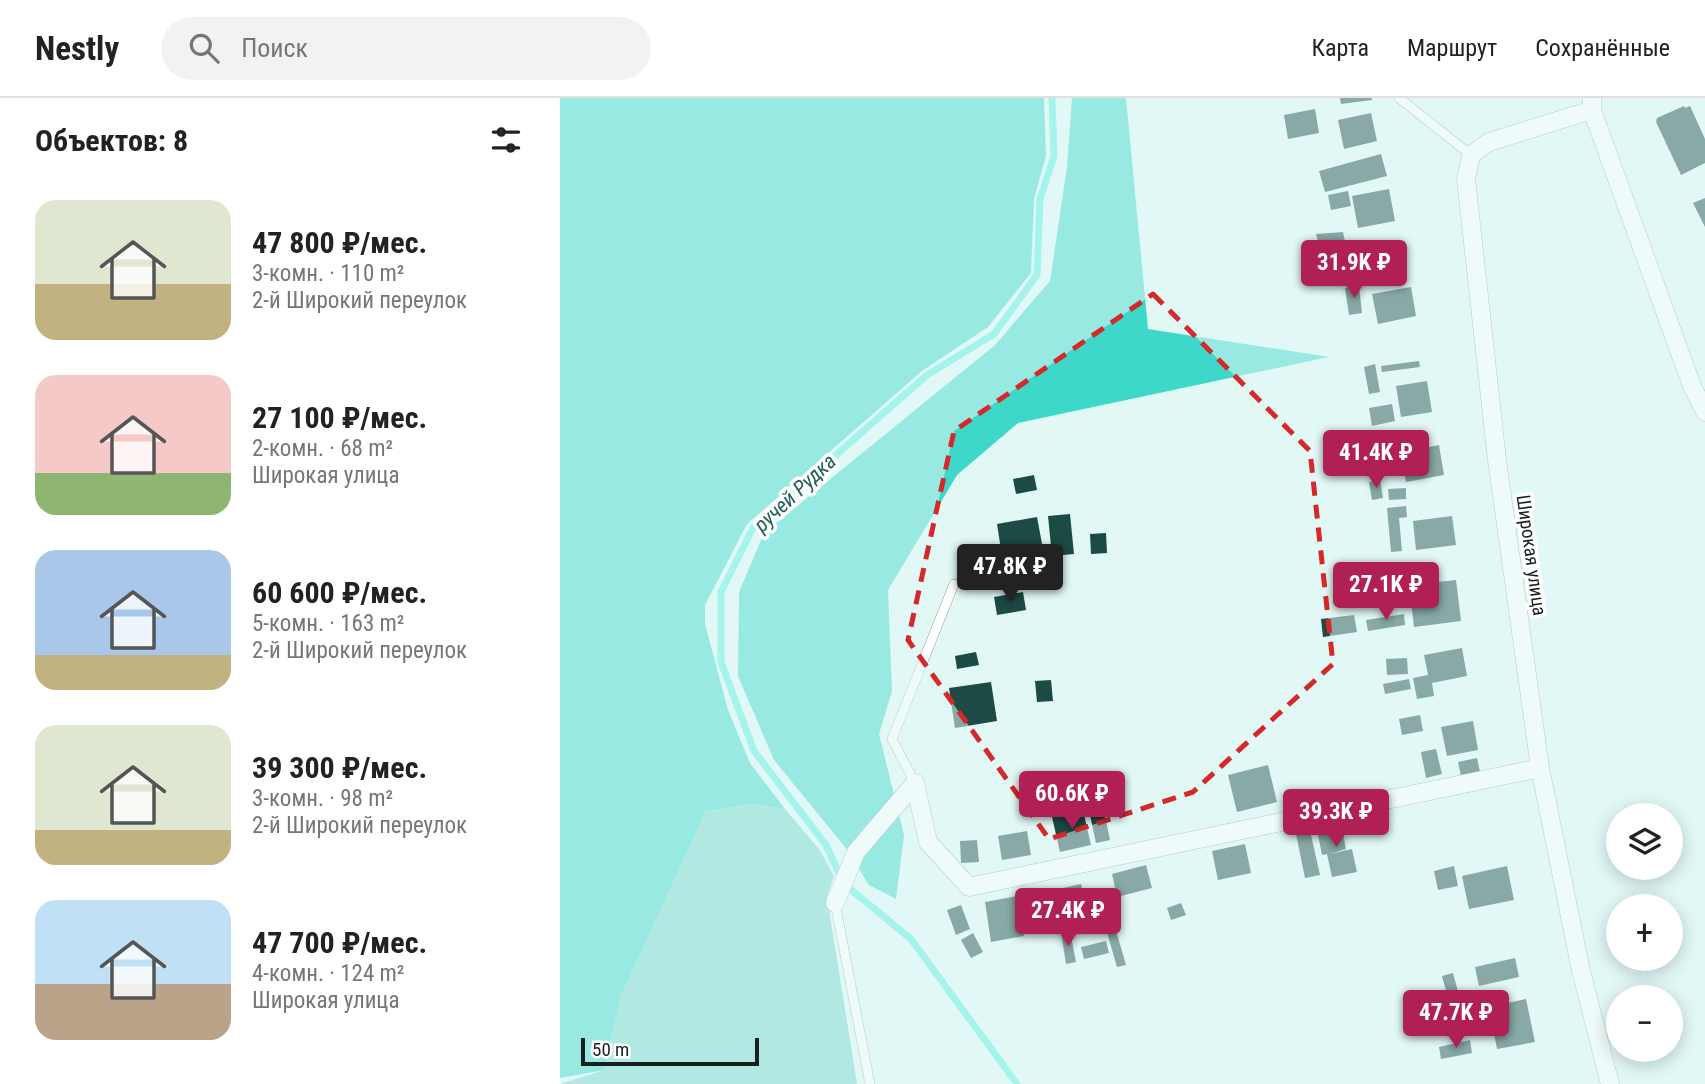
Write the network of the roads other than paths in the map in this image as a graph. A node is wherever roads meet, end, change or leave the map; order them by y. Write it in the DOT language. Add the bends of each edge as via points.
graph roads {
  1 [pos="1399,98"];
  2 [pos="1592,104"];
  3 [pos="1471,155"];
  4 [pos="1705,412"];
  5 [pos="954,584"];
  6 [pos="1540,768"];
  7 [pos="915,783"];
  8 [pos="835,903"];
  9 [pos="870,1084"];
  10 [pos="1610,1084"];
  1 -- 3 [label="lane"];
  2 -- 3 [label="street" via="1489,142"];
  2 -- 4 [label="street"];
  3 -- 6 [label="street, Широкая улица" via="1466,179 1497,460"];
  5 -- 7 [label="lane" via="892,739"];
  6 -- 7 [label="street" via="969,887 928,842"];
  6 -- 10 [label="street, Широкая улица" via="1581,971"];
  7 -- 8 [label="street" via="856,852"];
  8 -- 9 [label="lane"];
}
